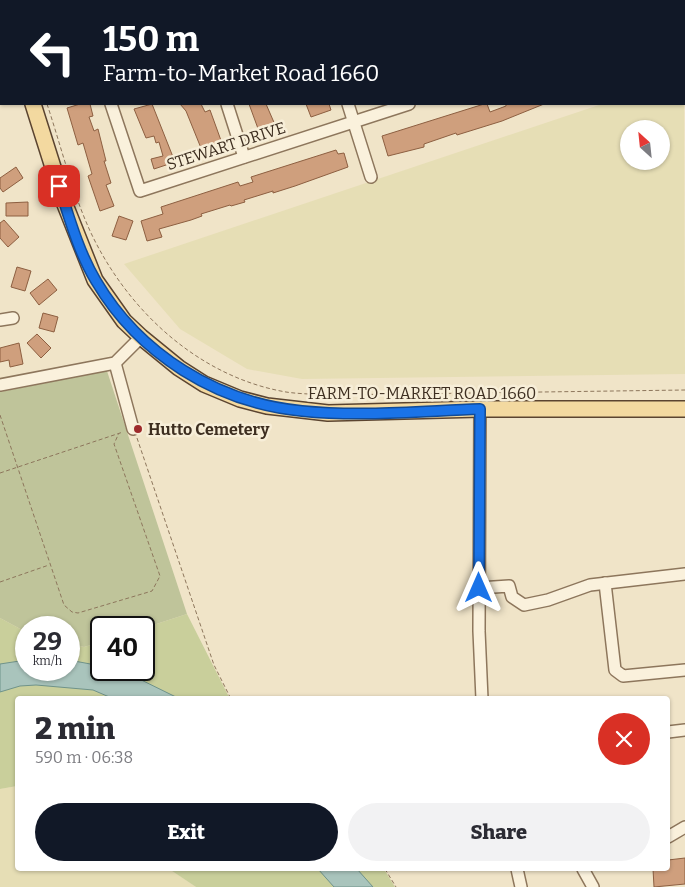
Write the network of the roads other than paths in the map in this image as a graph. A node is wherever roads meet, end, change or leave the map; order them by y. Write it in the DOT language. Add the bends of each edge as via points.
graph roads {
  1 [pos="33,105"];
  2 [pos="112,105"];
  3 [pos="227,105"];
  4 [pos="348,105"];
  5 [pos="406,105"];
  6 [pos="354,122"];
  7 [pos="244,157"];
  8 [pos="371,177"];
  9 [pos="13,318"];
  10 [pos="0,320"];
  11 [pos="141,338"];
  12 [pos="115,363"];
  13 [pos="0,384"];
  14 [pos="480,409"];
  15 [pos="685,409"];
  16 [pos="133,429"];
  17 [pos="685,574"];
  18 [pos="605,583"];
  19 [pos="479,588"];
  20 [pos="685,670"];
  21 [pos="482,696"];
  22 [pos="685,730"];
  23 [pos="670,732"];
  24 [pos="685,827"];
  25 [pos="670,836"];
  26 [pos="518,871"];
  27 [pos="585,871"];
  28 [pos="522,887"];
  29 [pos="593,887"];
  1 -- 11 [label="main road, FARM-TO-MARKET ROAD 1660" via="86,263 114,309"];
  2 -- 7 [label="street, STEWART DRIVE" via="140,191"];
  3 -- 7 [label="street"];
  4 -- 6 [label="street"];
  5 -- 6 [label="street, STEWART DRIVE"];
  6 -- 7 [label="street, STEWART DRIVE"];
  6 -- 8 [label="street"];
  9 -- 10 [label="street"];
  11 -- 12 [label="street"];
  11 -- 14 [label="main road, FARM-TO-MARKET ROAD 1660" via="204,384 267,406 328,413"];
  12 -- 13 [label="street"];
  12 -- 16 [label="street"];
  14 -- 15 [label="main road, FARM-TO-MARKET ROAD 1660"];
  14 -- 19 [label="street"];
  17 -- 18 [label="street"];
  18 -- 19 [label="street" via="524,605 512,597 509,586"];
  18 -- 20 [label="street" via="615,670 623,676"];
  19 -- 21 [label="street"];
  22 -- 23 [label="street"];
  24 -- 25 [label="street"];
  26 -- 28 [label="street"];
  27 -- 29 [label="street"];
}
